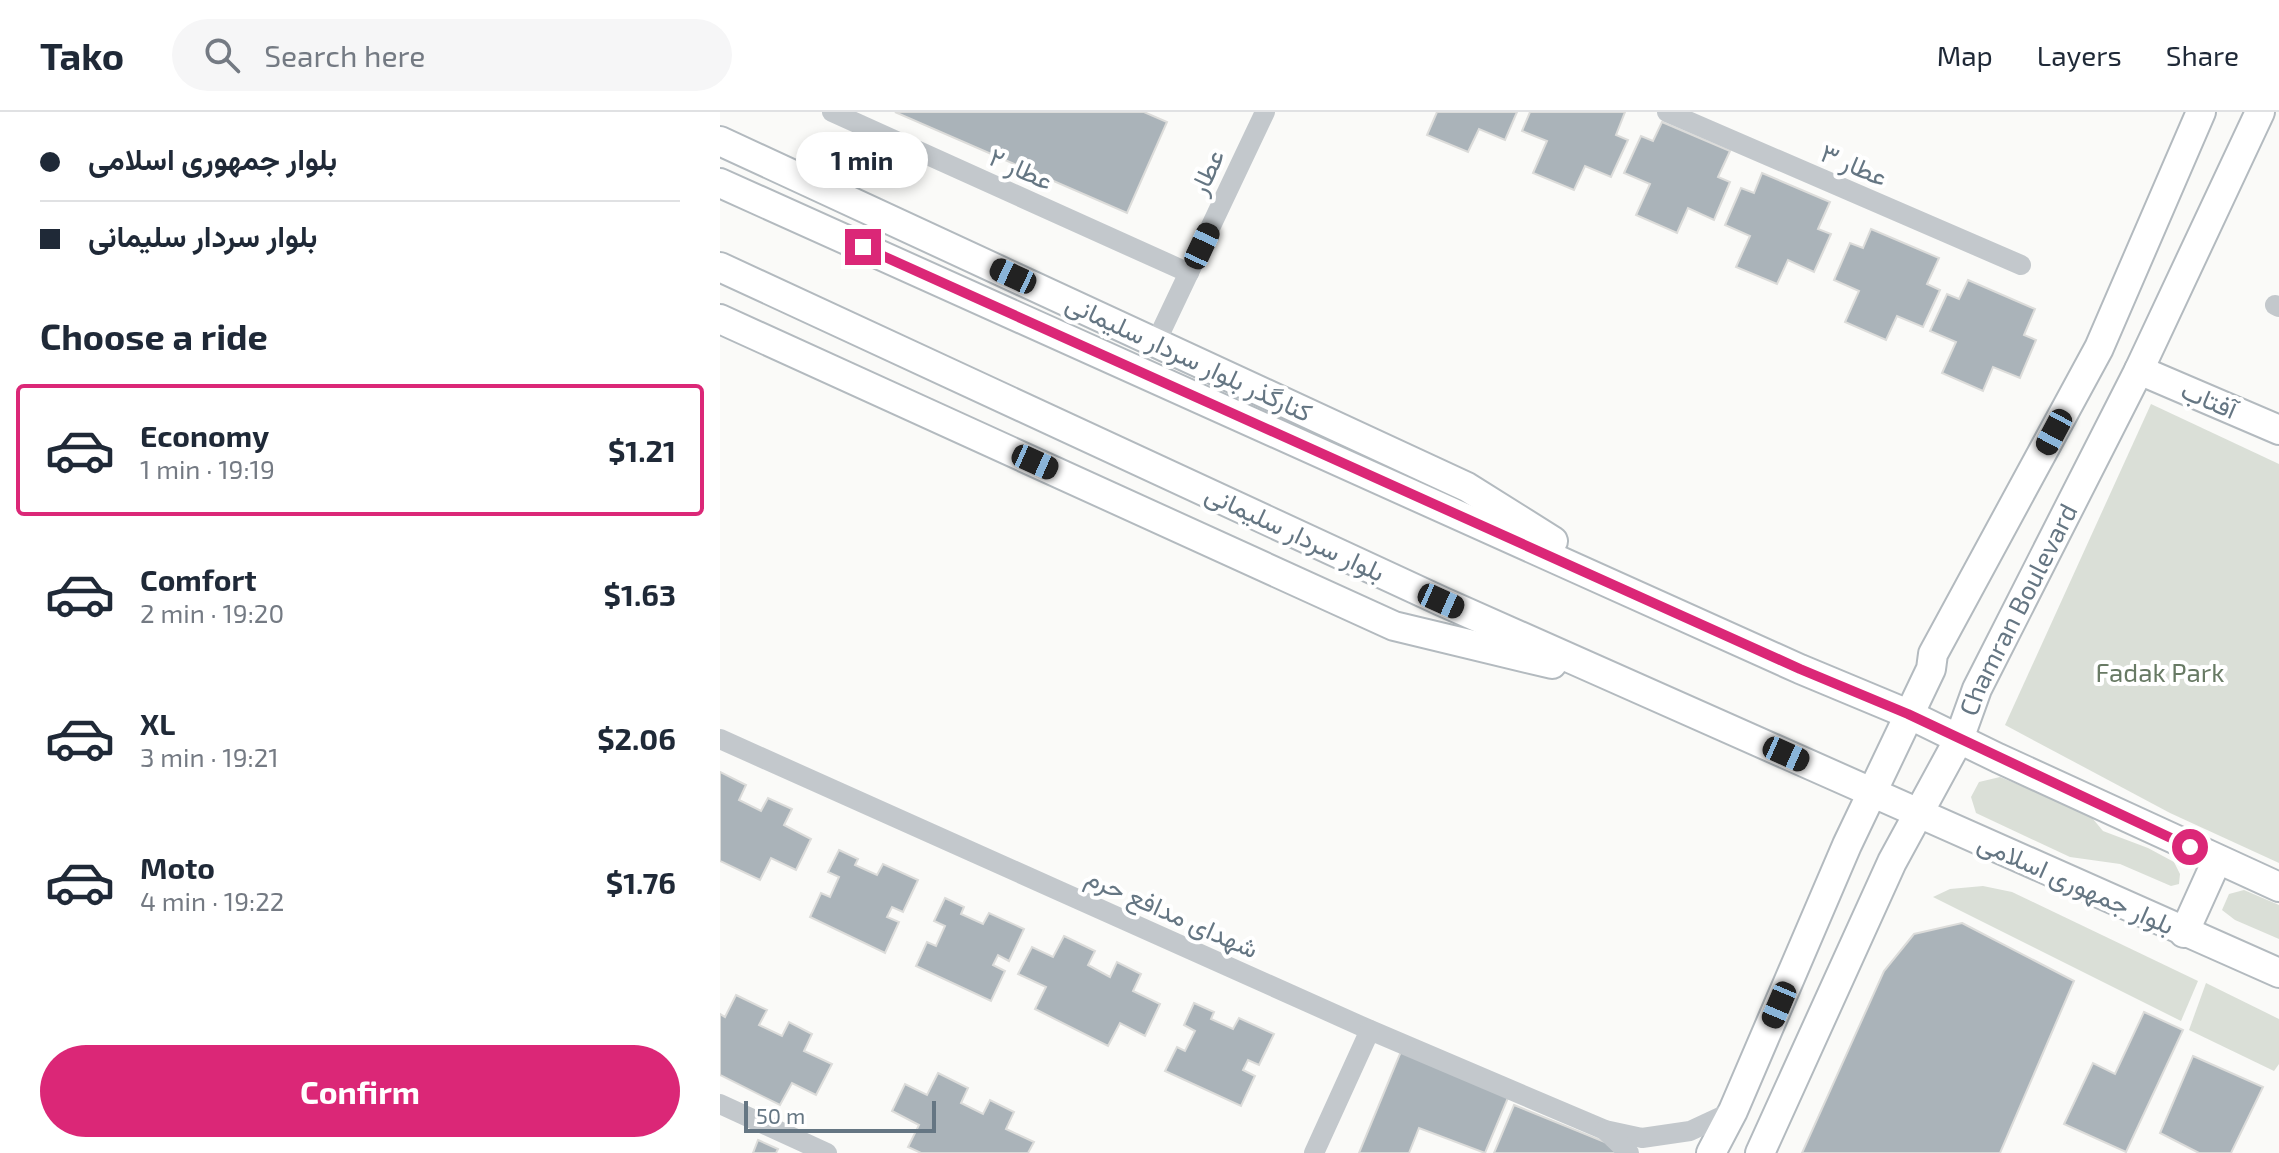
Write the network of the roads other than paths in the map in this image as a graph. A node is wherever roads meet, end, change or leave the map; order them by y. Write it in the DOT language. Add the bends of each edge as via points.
graph roads {
  1 [pos="832,112"];
  2 [pos="1265,112"];
  3 [pos="1667,112"];
  4 [pos="2201,112"];
  5 [pos="2260,112"];
  6 [pos="720,141"];
  7 [pos="720,183"];
  8 [pos="2021,265"];
  9 [pos="720,267"];
  10 [pos="1189,273"];
  11 [pos="720,319"];
  12 [pos="1156,342"];
  13 [pos="2139,370"];
  14 [pos="2279,430"];
  15 [pos="1646,598"];
  16 [pos="1619,680"];
  17 [pos="1908,714"];
  18 [pos="720,739"];
  19 [pos="1959,739"];
  20 [pos="1873,792"];
  21 [pos="1920,813"];
  22 [pos="2217,860"];
  23 [pos="2279,887"];
  24 [pos="2184,933"];
  25 [pos="2279,973"];
  26 [pos="1370,1030"];
  27 [pos="720,1104"];
  28 [pos="1733,1111"];
  29 [pos="1605,1130"];
  30 [pos="827,1153"];
  31 [pos="1314,1153"];
  32 [pos="1629,1153"];
  33 [pos="1711,1153"];
  34 [pos="1760,1153"];
  1 -- 10 [label="street, عطار ۲"];
  2 -- 10 [label="street, عطار"];
  3 -- 8 [label="street, عطار ۳"];
  4 -- 17 [label="main road, Chamran Boulevard" via="2099,348 1933,654"];
  5 -- 13 [label="main road, Chamran Boulevard"];
  6 -- 12 [label="main road, کنارگذر بلوار سردار سلیمانی"];
  7 -- 15 [label="main road"];
  9 -- 16 [label="main road, بلوار سردار سلیمانی"];
  10 -- 12 [label="street, عطار"];
  11 -- 16 [label="main road" via="1394,626"];
  12 -- 15 [label="main road, کنارگذر بلوار سردار سلیمانی" via="1467,487"];
  13 -- 14 [label="main road, آفتاب"];
  13 -- 19 [label="main road, Chamran Boulevard" via="1977,689"];
  15 -- 17 [label="main road"];
  16 -- 20 [label="main road, بلوار سردار سلیمانی"];
  17 -- 19 [label="main road"];
  17 -- 20 [label="main road, Chamran Boulevard"];
  18 -- 26 [label="street, شهدای مدافع حرم"];
  19 -- 21 [label="main road, Chamran Boulevard"];
  19 -- 22 [label="main road"];
  20 -- 21 [label="main road, بلوار جمهوری اسلامی"];
  20 -- 28 [label="main road, Chamran Boulevard"];
  21 -- 24 [label="main road, بلوار جمهوری اسلامی"];
  21 -- 34 [label="main road, Chamran Boulevard" via="1892,862"];
  22 -- 23 [label="main road"];
  22 -- 24 [label="main road"];
  24 -- 25 [label="main road, بلوار جمهوری اسلامی"];
  26 -- 29 [label="street, شهدای مدافع حرم"];
  26 -- 31 [label="street"];
  27 -- 30 [label="street"];
  28 -- 29 [label="street" via="1678,1133 1642,1138"];
  28 -- 33 [label="main road, Chamran Boulevard"];
  29 -- 32 [label="street"];
}
